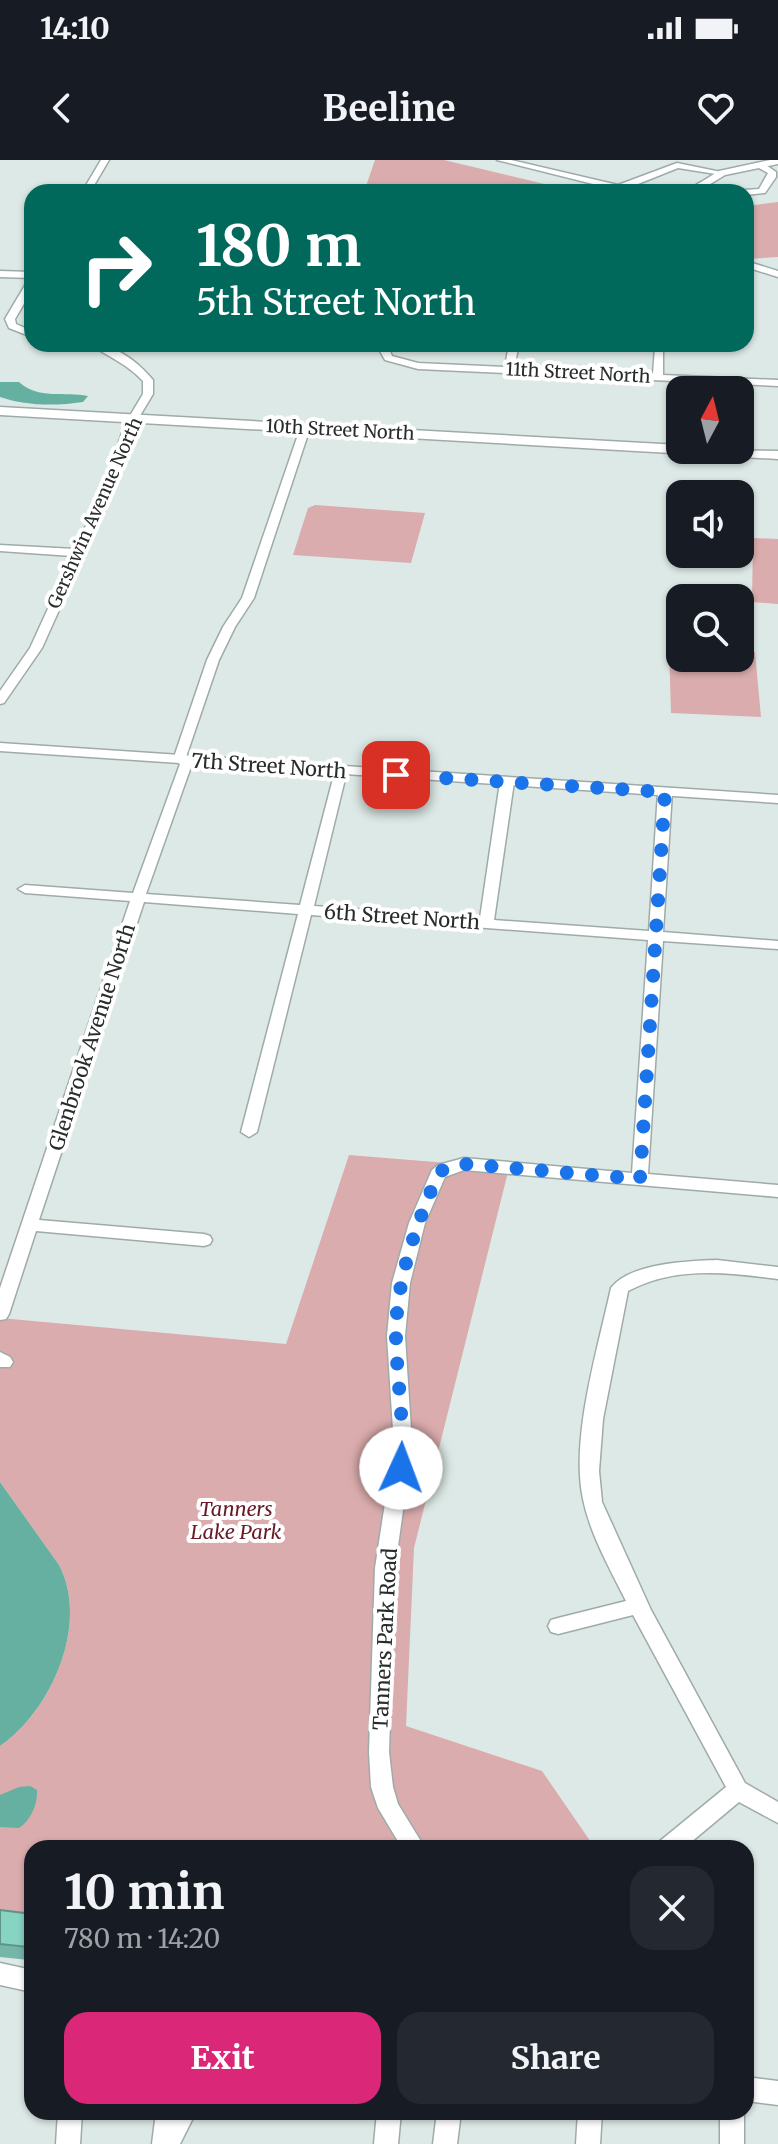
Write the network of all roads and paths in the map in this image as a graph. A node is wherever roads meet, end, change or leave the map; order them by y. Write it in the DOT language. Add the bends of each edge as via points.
graph roads {
  1 [pos="105,160"];
  2 [pos="501,160"];
  3 [pos="778,161"];
  4 [pos="526,162"];
  5 [pos="760,165"];
  6 [pos="722,173"];
  7 [pos="91,184"];
  8 [pos="605,184"];
  9 [pos="629,184"];
  10 [pos="703,184"];
  11 [pos="754,191"];
  12 [pos="754,268"];
  13 [pos="0,274"];
  14 [pos="778,274"];
  15 [pos="24,275"];
  16 [pos="24,295"];
  17 [pos="24,331"];
  18 [pos="110,352"];
  19 [pos="385,352"];
  20 [pos="512,352"];
  21 [pos="660,352"];
  22 [pos="509,370"];
  23 [pos="658,377"];
  24 [pos="778,383"];
  25 [pos="0,411"];
  26 [pos="134,419"];
  27 [pos="305,428"];
  28 [pos="666,448"];
  29 [pos="754,454"];
  30 [pos="778,455"];
  31 [pos="0,548"];
  32 [pos="78,553"];
  33 [pos="0,700"];
  34 [pos="0,747"];
  35 [pos="183,760"];
  36 [pos="341,771"];
  37 [pos="507,782"];
  38 [pos="665,792"];
  39 [pos="778,799"];
  40 [pos="25,889"];
  41 [pos="138,898"];
  42 [pos="306,909"];
  43 [pos="486,923"];
  44 [pos="657,936"];
  45 [pos="778,945"];
  46 [pos="249,1132"];
  47 [pos="640,1179"];
  48 [pos="778,1191"];
  49 [pos="29,1225"];
  50 [pos="204,1240"];
  51 [pos="778,1273"];
  52 [pos="0,1314"];
  53 [pos="637,1606"];
  54 [pos="558,1626"];
  55 [pos="738,1790"];
  56 [pos="778,1813"];
  57 [pos="409,1840"];
  58 [pos="678,1840"];
  59 [pos="0,1974"];
  60 [pos="24,1979"];
  61 [pos="754,2090"];
  62 [pos="778,2093"];
  63 [pos="70,2120"];
  64 [pos="167,2120"];
  65 [pos="179,2120"];
  66 [pos="388,2120"];
  67 [pos="448,2120"];
  68 [pos="590,2120"];
  69 [pos="732,2120"];
  70 [pos="68,2144"];
  71 [pos="165,2144"];
  72 [pos="386,2144"];
  73 [pos="445,2144"];
  74 [pos="588,2144"];
  75 [pos="732,2144"];
  1 -- 7 [label="street"];
  2 -- 4 [label="street"];
  3 -- 5 [label="street"];
  4 -- 8 [label="street"];
  5 -- 6 [label="street"];
  5 -- 11 [label="street" via="772,177 762,191"];
  6 -- 9 [label="street" via="677,165"];
  6 -- 10 [label="street"];
  12 -- 14 [label="street"];
  13 -- 15 [label="street"];
  16 -- 17 [label="street" via="10,319 12,326"];
  18 -- 26 [label="street, Gershwin Avenue North" via="148,380 148,394"];
  19 -- 22 [label="street, 11th Street North" via="388,358 426,366"];
  20 -- 22 [label="street"];
  21 -- 23 [label="street"];
  22 -- 23 [label="street, 11th Street North"];
  23 -- 24 [label="street, 11th Street North"];
  25 -- 26 [label="main road, 10th Street North"];
  26 -- 27 [label="main road, 10th Street North"];
  26 -- 32 [label="street, Gershwin Avenue North"];
  27 -- 28 [label="main road, 10th Street North"];
  27 -- 35 [label="street, Glenbrook Avenue North" via="248,598 213,660"];
  29 -- 30 [label="main road"];
  31 -- 32 [label="street"];
  32 -- 33 [label="street, Gershwin Avenue North" via="36,648"];
  34 -- 35 [label="street, 7th Street North"];
  35 -- 36 [label="street, 7th Street North"];
  35 -- 41 [label="street, Glenbrook Avenue North"];
  36 -- 37 [label="street, 7th Street North"];
  36 -- 42 [label="street"];
  37 -- 38 [label="street, 7th Street North"];
  37 -- 43 [label="street"];
  38 -- 39 [label="street, 7th Street North"];
  38 -- 44 [label="street"];
  40 -- 41 [label="street, 6th Street North"];
  41 -- 42 [label="street, 6th Street North"];
  41 -- 49 [label="street, Glenbrook Avenue North"];
  42 -- 43 [label="street, 6th Street North"];
  42 -- 46 [label="street"];
  43 -- 44 [label="street, 6th Street North"];
  44 -- 45 [label="street, 6th Street North"];
  44 -- 47 [label="street"];
  47 -- 48 [label="street"];
  47 -- 57 [label="street, Tanners Park Road" via="469,1165 444,1169 417,1223 401,1283 396,1336 403,1445 385,1568 379,1769 389,1808"];
  49 -- 50 [label="street"];
  49 -- 52 [label="street, Glenbrook Avenue North"];
  51 -- 53 [label="street" via="675,1269 639,1275 620,1288 600,1381 590,1456 591,1495"];
  53 -- 54 [label="street"];
  53 -- 55 [label="street"];
  55 -- 56 [label="street"];
  55 -- 58 [label="street"];
  59 -- 60 [label="street"];
  61 -- 62 [label="street"];
  63 -- 70 [label="street"];
  64 -- 71 [label="street"];
  65 -- 71 [label="street"];
  66 -- 72 [label="street"];
  67 -- 73 [label="street"];
  68 -- 74 [label="street"];
  69 -- 75 [label="street"];
}
